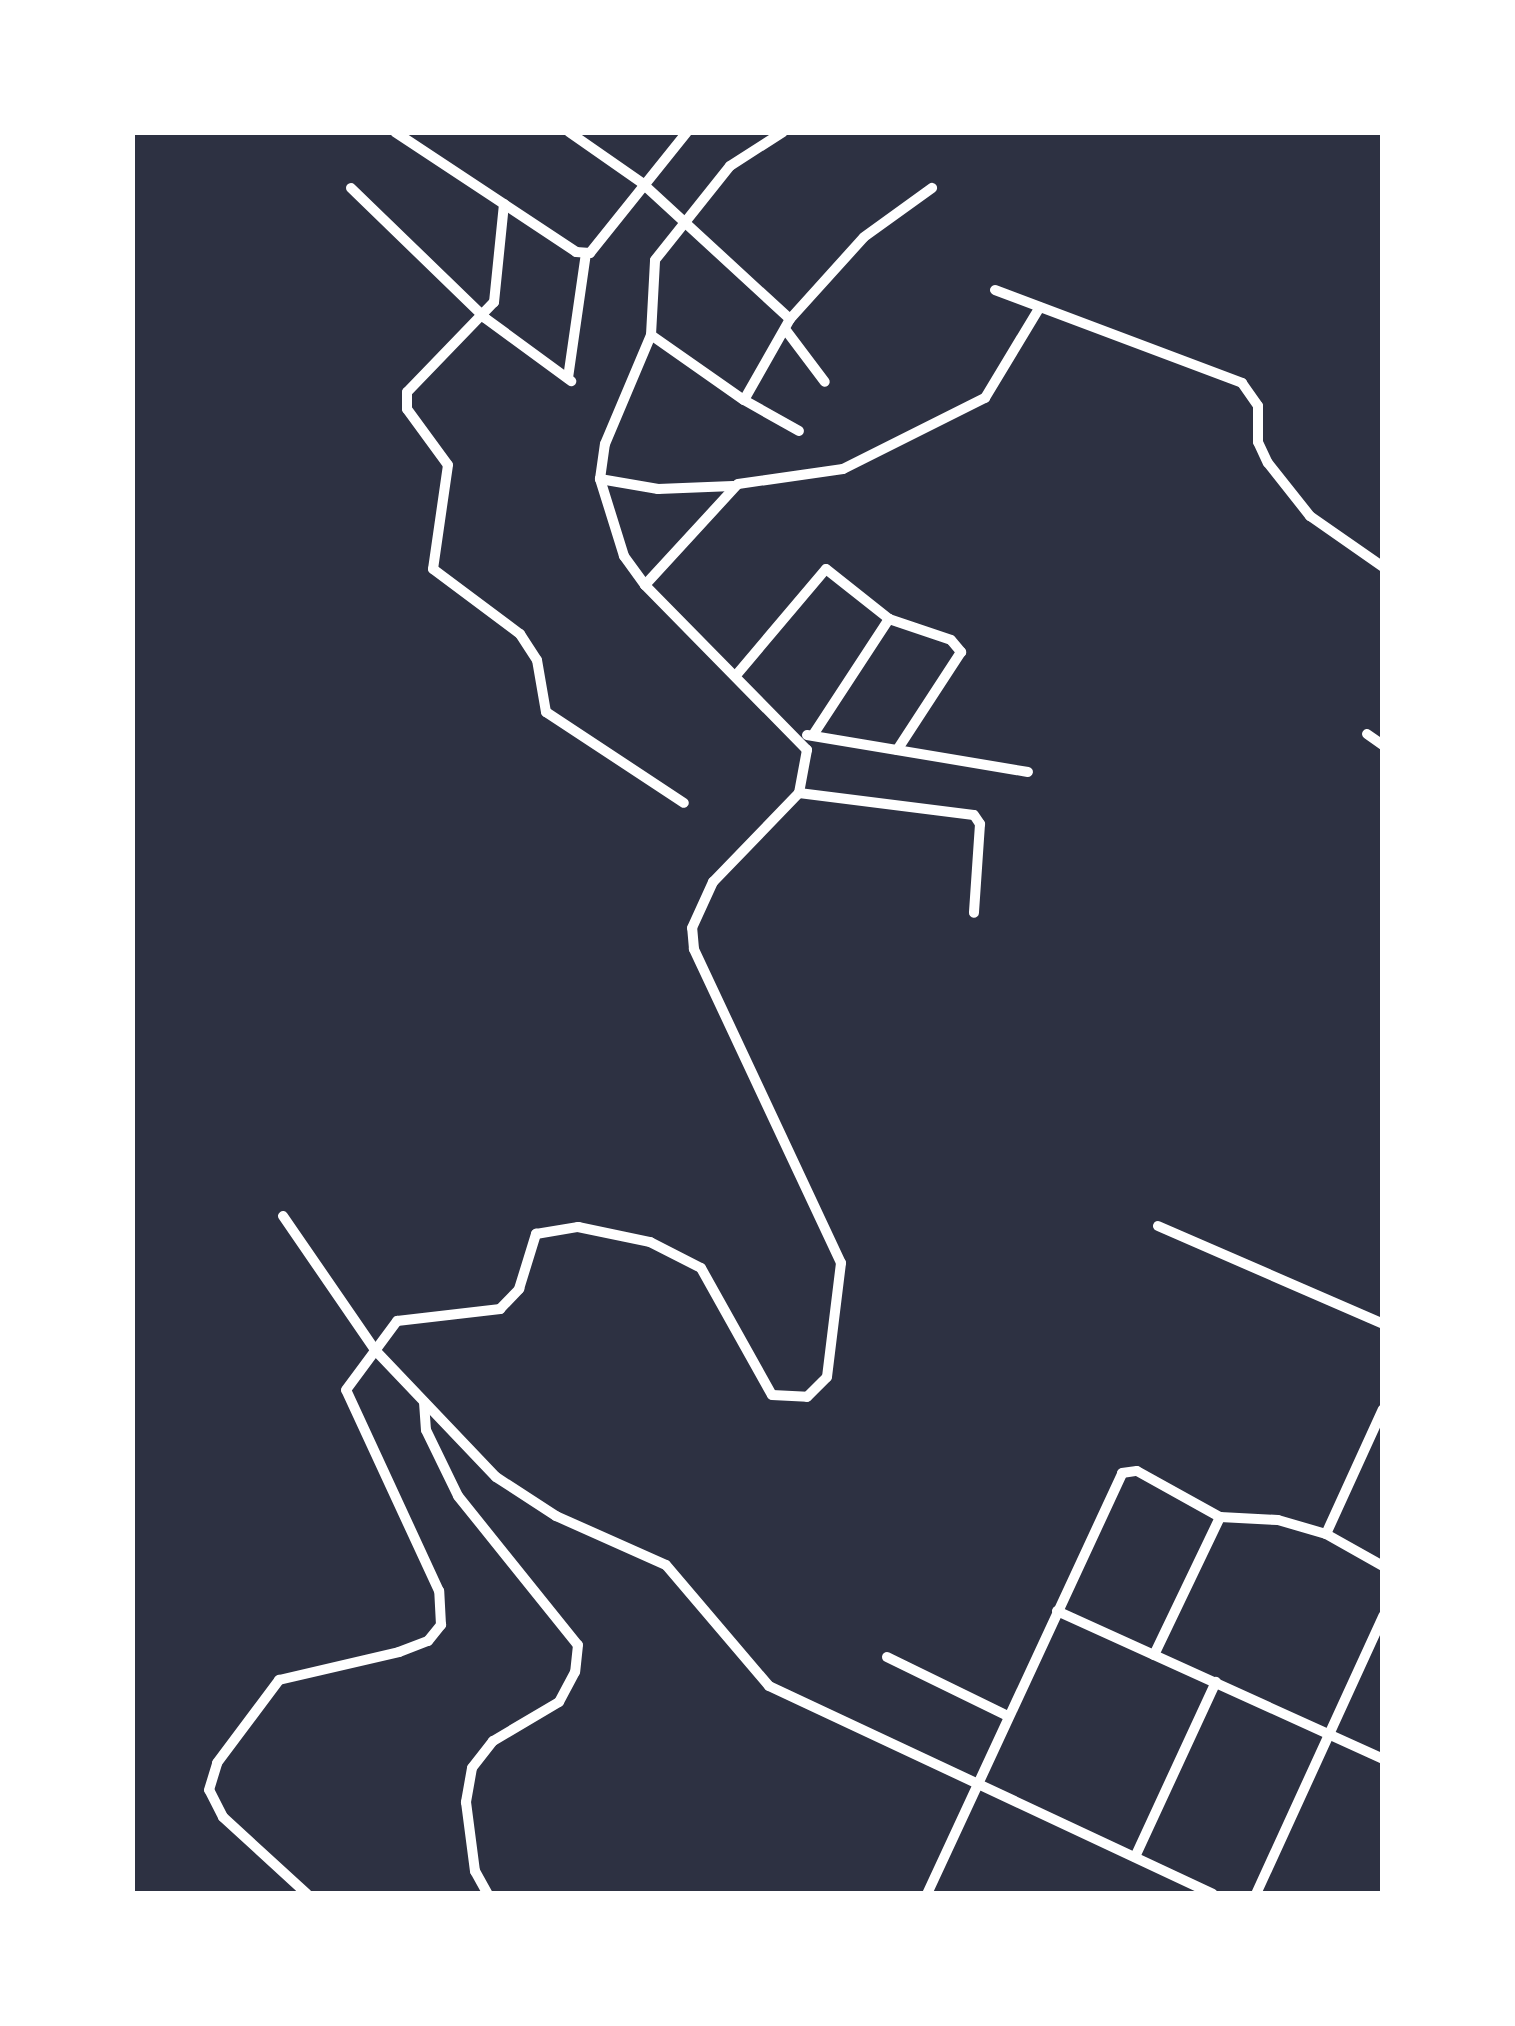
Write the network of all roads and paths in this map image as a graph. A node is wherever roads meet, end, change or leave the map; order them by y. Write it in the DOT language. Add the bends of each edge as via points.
graph roads {
  1 [pos="394,132"];
  2 [pos="569,132"];
  3 [pos="687,132"];
  4 [pos="783,132"];
  5 [pos="642,183"];
  6 [pos="351,188"];
  7 [pos="932,188"];
  8 [pos="504,204"];
  9 [pos="686,224"];
  10 [pos="586,253"];
  11 [pos="995,290"];
  12 [pos="1040,308"];
  13 [pos="485,318"];
  14 [pos="787,324"];
  15 [pos="650,335"];
  16 [pos="825,382"];
  17 [pos="744,400"];
  18 [pos="799,431"];
  19 [pos="600,478"];
  20 [pos="738,484"];
  21 [pos="1383,567"];
  22 [pos="645,585"];
  23 [pos="889,619"];
  24 [pos="738,673"];
  25 [pos="1367,734"];
  26 [pos="798,735"];
  27 [pos="813,735"];
  28 [pos="1383,746"];
  29 [pos="897,750"];
  30 [pos="1028,772"];
  31 [pos="799,793"];
  32 [pos="684,802"];
  33 [pos="974,913"];
  34 [pos="283,1216"];
  35 [pos="1158,1226"];
  36 [pos="1383,1324"];
  37 [pos="375,1349"];
  38 [pos="424,1402"];
  39 [pos="1383,1409"];
  40 [pos="1220,1517"];
  41 [pos="1326,1534"];
  42 [pos="1383,1566"];
  43 [pos="1057,1611"];
  44 [pos="1383,1616"];
  45 [pos="1154,1655"];
  46 [pos="887,1657"];
  47 [pos="1216,1682"];
  48 [pos="1008,1716"];
  49 [pos="1329,1734"];
  50 [pos="1383,1760"];
  51 [pos="977,1786"];
  52 [pos="1135,1857"];
  53 [pos="307,1894"];
  54 [pos="488,1894"];
  55 [pos="927,1894"];
  56 [pos="1213,1894"];
  57 [pos="1256,1894"];
  1 -- 8 [label="street"];
  2 -- 5 [label="street"];
  3 -- 5 [label="street"];
  4 -- 9 [label="street" via="730,166"];
  5 -- 9 [label="street"];
  5 -- 10 [label="street" via="599,250"];
  6 -- 13 [label="street"];
  7 -- 14 [label="street" via="864,237"];
  8 -- 10 [label="street"];
  8 -- 13 [label="street" via="494,302"];
  9 -- 14 [label="street"];
  9 -- 15 [label="street" via="655,260"];
  10 -- 13 [label="street" via="570,379"];
  11 -- 12 [label="street"];
  12 -- 20 [label="street" via="985,398 843,469"];
  12 -- 21 [label="street" via="1241,383 1258,406 1258,442 1268,464 1310,516"];
  13 -- 32 [label="street" via="407,392 407,409 448,465 433,569 520,634 537,660 546,712"];
  14 -- 16 [label="street"];
  14 -- 17 [label="street"];
  15 -- 17 [label="street"];
  15 -- 19 [label="street" via="605,444"];
  17 -- 18 [label="street"];
  19 -- 20 [label="street" via="712,491"];
  19 -- 22 [label="street" via="624,556"];
  20 -- 22 [label="street"];
  22 -- 24 [label="street"];
  23 -- 24 [label="street" via="826,569"];
  23 -- 27 [label="street"];
  23 -- 29 [label="street" via="951,640 961,652"];
  24 -- 26 [label="street"];
  25 -- 28 [label="street"];
  26 -- 27 [label="street"];
  26 -- 31 [label="street" via="807,751"];
  27 -- 29 [label="street"];
  29 -- 30 [label="street"];
  31 -- 33 [label="street" via="974,815"];
  31 -- 37 [label="street" via="723,869 692,928 694,949 841,1263 821,1387 790,1400 772,1395 717,1293 681,1252 578,1227 536,1234 519,1288 500,1309 410,1315"];
  34 -- 37 [label="street"];
  35 -- 36 [label="street"];
  37 -- 38 [label="street"];
  37 -- 53 [label="street" via="350,1379 349,1401 440,1591 441,1625 428,1641 399,1652 279,1680 217,1763 209,1790 223,1816"];
  38 -- 51 [label="street" via="524,1498 666,1565 769,1687"];
  38 -- 54 [label="street" via="426,1430 458,1496 578,1645 559,1702 493,1741 472,1768 466,1802 475,1871"];
  39 -- 41 [label="street"];
  40 -- 41 [label="street" via="1278,1520"];
  40 -- 43 [label="street" via="1137,1471 1122,1473"];
  40 -- 45 [label="street"];
  41 -- 42 [label="street"];
  43 -- 45 [label="street"];
  43 -- 48 [label="street"];
  44 -- 49 [label="street"];
  45 -- 47 [label="street"];
  46 -- 48 [label="street"];
  47 -- 49 [label="street"];
  47 -- 52 [label="street"];
  48 -- 51 [label="street"];
  49 -- 50 [label="street"];
  49 -- 57 [label="street"];
  51 -- 52 [label="street"];
  51 -- 55 [label="street"];
  52 -- 56 [label="street"];
}
